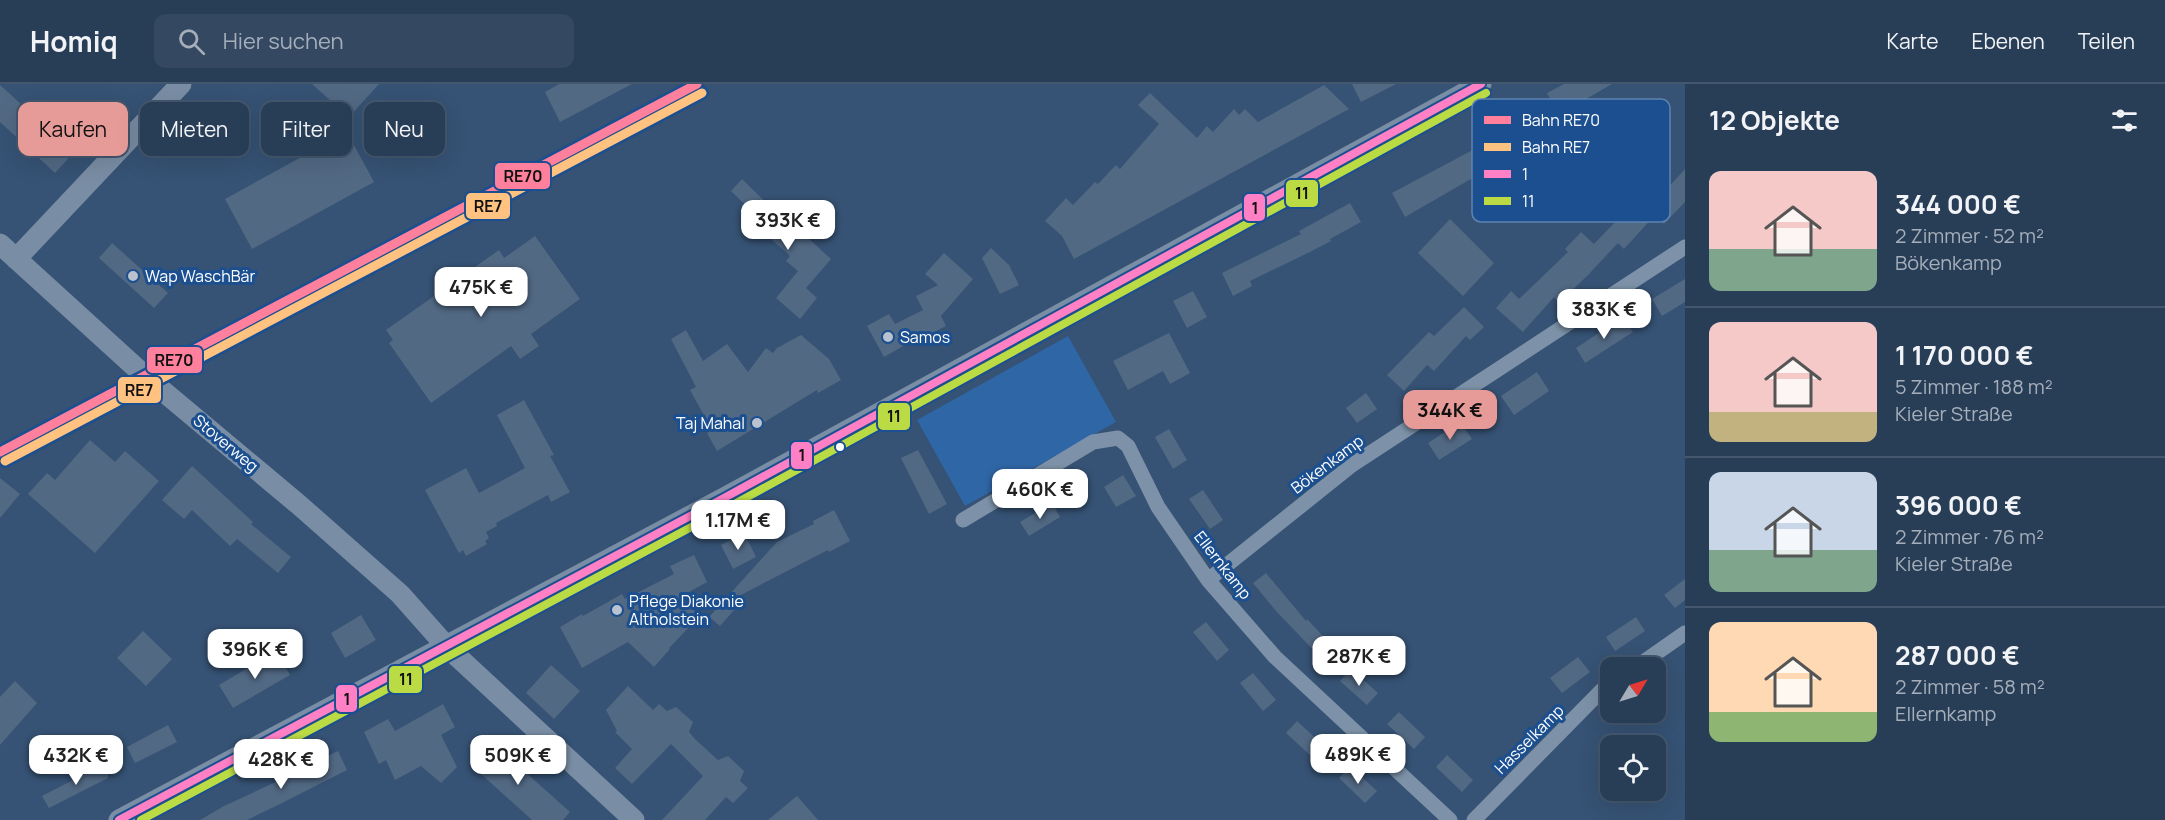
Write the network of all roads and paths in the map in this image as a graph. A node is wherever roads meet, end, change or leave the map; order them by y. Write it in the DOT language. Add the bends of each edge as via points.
graph roads {
  1 [pos="181,84"];
  2 [pos="1481,84"];
  3 [pos="0,244"];
  4 [pos="1685,248"];
  5 [pos="16,258"];
  6 [pos="963,520"];
  7 [pos="1208,580"];
  8 [pos="1685,633"];
  9 [pos="447,646"];
  10 [pos="1651,657"];
  11 [pos="1600,692"];
  12 [pos="119,820"];
  13 [pos="634,820"];
  14 [pos="1450,820"];
  15 [pos="1473,820"];
  1 -- 5 [label="main road"];
  2 -- 9 [label="main road"];
  3 -- 5 [label="main road, Stoverweg"];
  4 -- 7 [label="street, Bökenkamp" via="1352,465"];
  5 -- 9 [label="main road, Stoverweg" via="145,375 400,594"];
  6 -- 7 [label="street, Ellernkamp" via="1093,442 1118,438 1128,446 1158,507"];
  7 -- 14 [label="street, Ellernkamp" via="1275,657"];
  8 -- 10 [label="street"];
  9 -- 12 [label="main road"];
  9 -- 13 [label="main road, Stoverweg"];
  11 -- 15 [label="street, Hasselkamp"];
}
